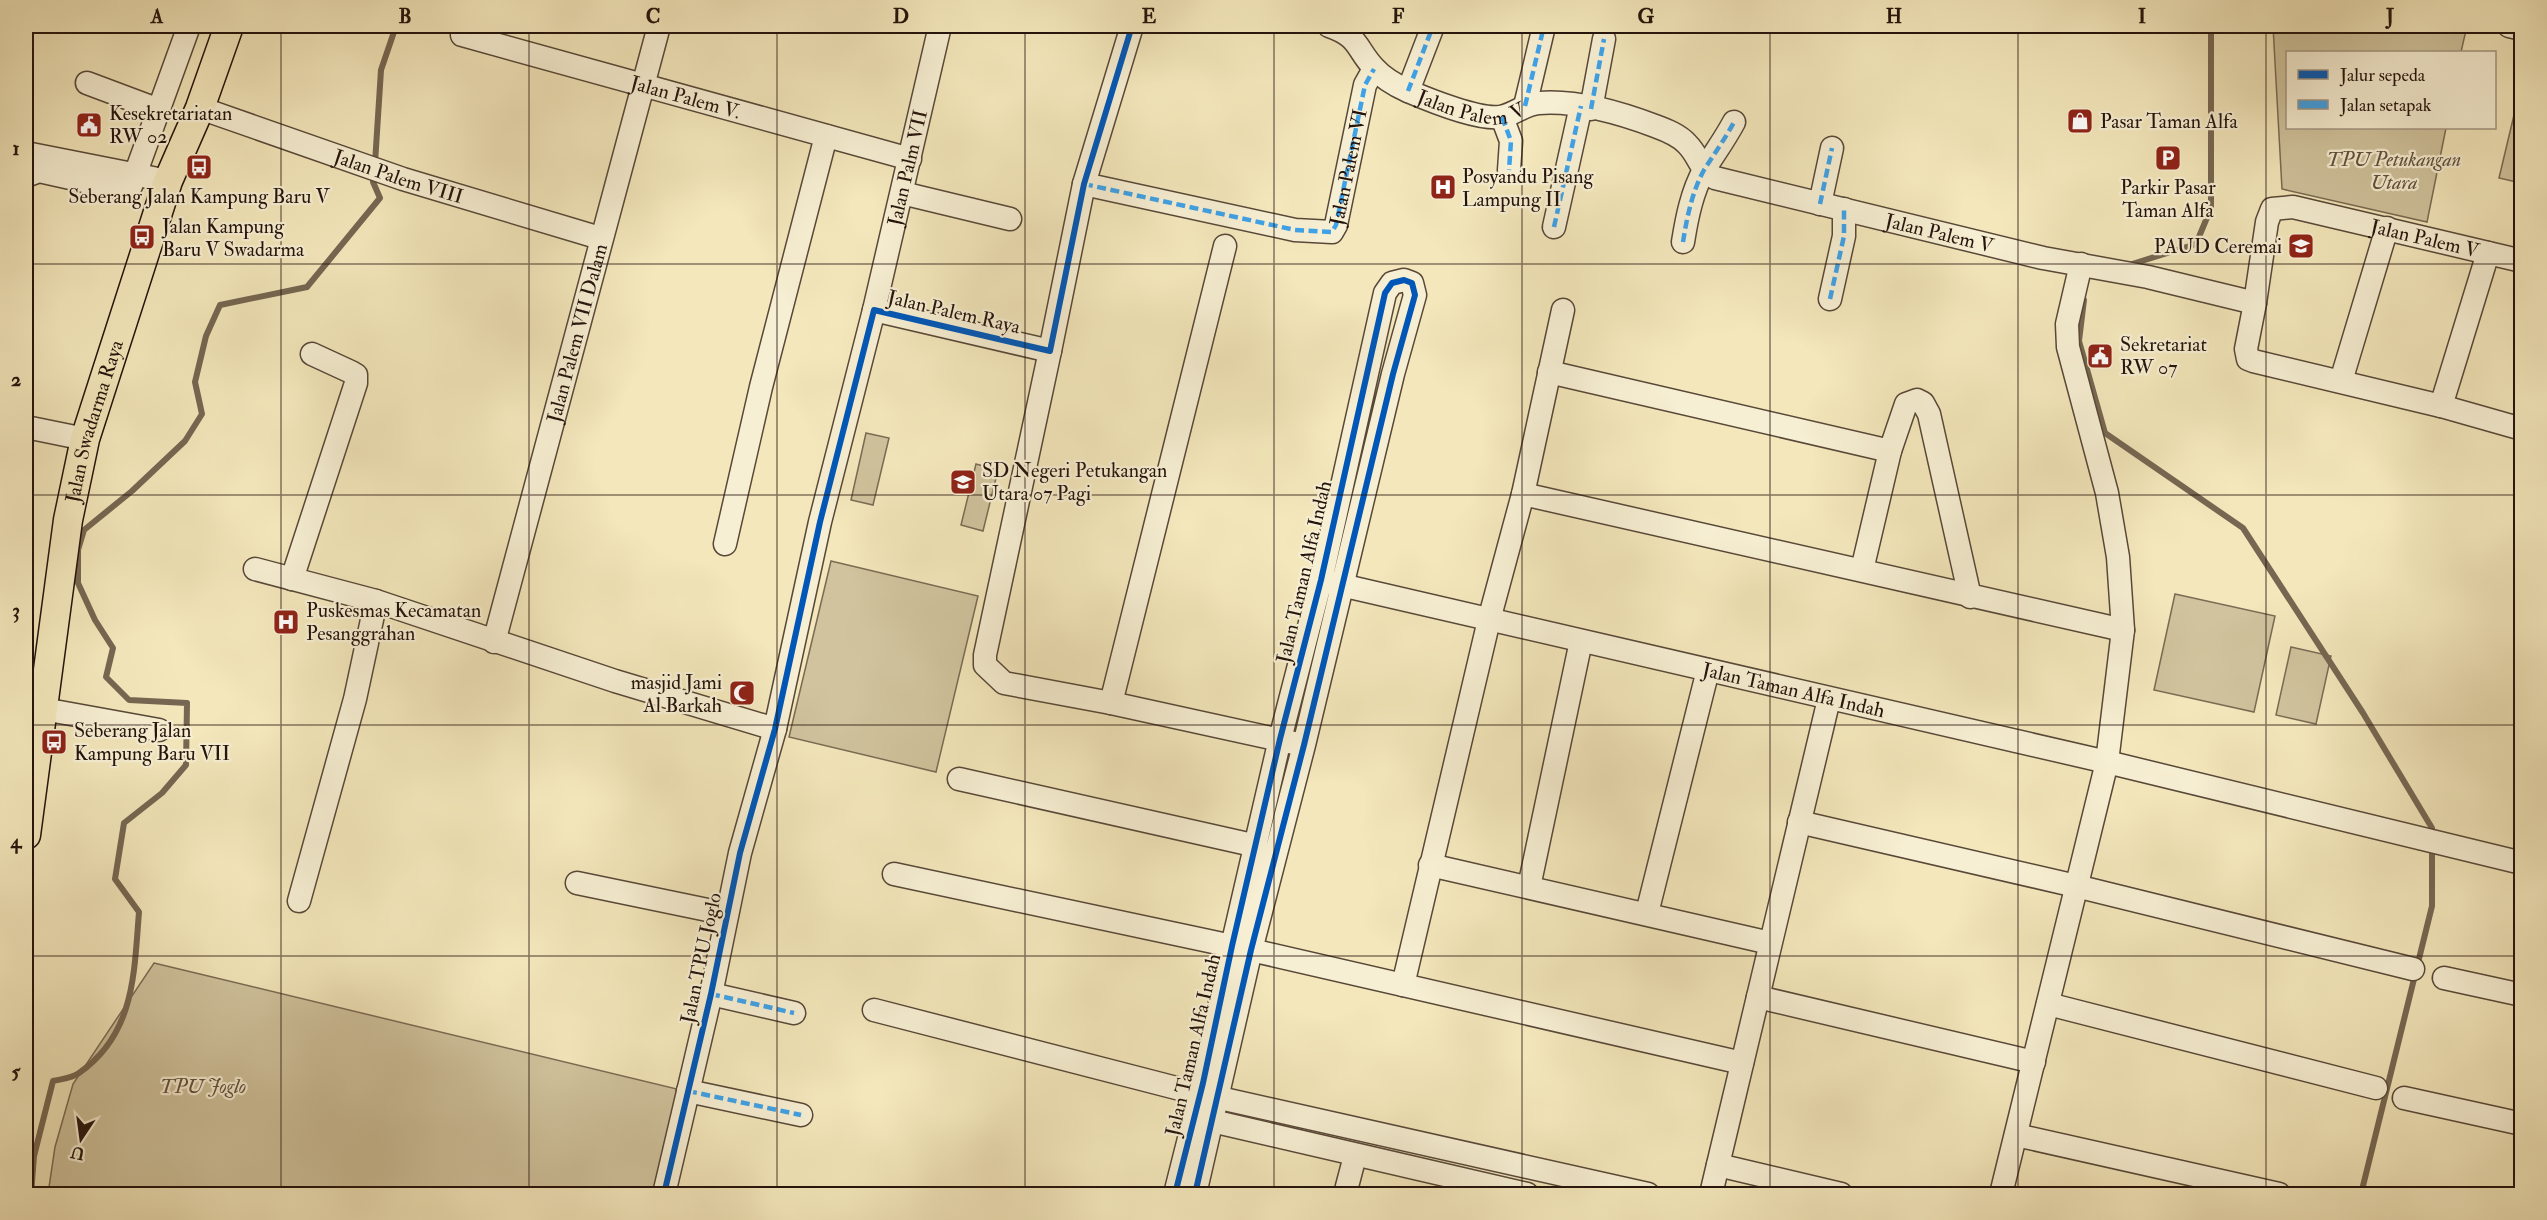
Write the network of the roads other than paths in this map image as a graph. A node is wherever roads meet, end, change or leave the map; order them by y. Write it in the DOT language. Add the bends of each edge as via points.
graph roads {
  1 [pos="186,26"];
  2 [pos="229,26"];
  3 [pos="659,26"];
  4 [pos="940,26"];
  5 [pos="1132,26"];
  6 [pos="1329,26"];
  7 [pos="1433,26"];
  8 [pos="1544,26"];
  9 [pos="2510,26"];
  10 [pos="2522,29"];
  11 [pos="462,35"];
  12 [pos="1604,39"];
  13 [pos="1374,69"];
  14 [pos="87,83"];
  15 [pos="644,86"];
  16 [pos="1408,91"];
  17 [pos="1526,106"];
  18 [pos="1586,107"];
  19 [pos="200,108"];
  20 [pos="159,110"];
  21 [pos="1502,117"];
  22 [pos="1734,122"];
  23 [pos="826,136"];
  24 [pos="1832,148"];
  25 [pos="26,153"];
  26 [pos="910,159"];
  27 [pos="1509,170"];
  28 [pos="1703,171"];
  29 [pos="136,175"];
  30 [pos="26,176"];
  31 [pos="168,181"];
  32 [pos="1084,184"];
  33 [pos="902,193"];
  34 [pos="1820,204"];
  35 [pos="1844,209"];
  36 [pos="1010,219"];
  37 [pos="1554,227"];
  38 [pos="2387,228"];
  39 [pos="600,238"];
  40 [pos="1683,242"];
  41 [pos="1225,246"];
  42 [pos="2488,253"];
  43 [pos="2522,261"];
  44 [pos="2086,265"];
  45 [pos="1830,299"];
  46 [pos="2254,303"];
  47 [pos="874,310"];
  48 [pos="1563,310"];
  49 [pos="1050,351"];
  50 [pos="312,354"];
  51 [pos="1549,372"];
  52 [pos="2341,381"];
  53 [pos="2441,406"];
  54 [pos="26,427"];
  55 [pos="2522,429"];
  56 [pos="85,439"];
  57 [pos="1890,451"];
  58 [pos="1523,494"];
  59 [pos="725,544"];
  60 [pos="255,569"];
  61 [pos="1862,570"];
  62 [pos="292,579"];
  63 [pos="1331,582"];
  64 [pos="1970,597"];
  65 [pos="376,602"];
  66 [pos="1489,620"];
  67 [pos="2123,630"];
  68 [pos="1581,641"];
  69 [pos="494,642"];
  70 [pos="1708,670"];
  71 [pos="1829,699"];
  72 [pos="1111,703"];
  73 [pos="37,719"];
  74 [pos="776,729"];
  75 [pos="159,730"];
  76 [pos="1280,739"];
  77 [pos="1304,745"];
  78 [pos="2107,762"];
  79 [pos="959,779"];
  80 [pos="1799,822"];
  81 [pos="26,835"];
  82 [pos="1257,846"];
  83 [pos="2522,863"];
  84 [pos="1430,865"];
  85 [pos="894,874"];
  86 [pos="577,883"];
  87 [pos="2076,886"];
  88 [pos="1529,887"];
  89 [pos="299,901"];
  90 [pos="1647,913"];
  91 [pos="727,914"];
  92 [pos="1770,943"];
  93 [pos="1242,948"];
  94 [pos="2413,969"];
  95 [pos="2444,978"];
  96 [pos="1403,984"];
  97 [pos="711,994"];
  98 [pos="2522,995"];
  99 [pos="1758,997"];
  100 [pos="2048,1004"];
  101 [pos="874,1010"];
  102 [pos="794,1013"];
  103 [pos="2034,1062"];
  104 [pos="1742,1063"];
  105 [pos="2376,1088"];
  106 [pos="688,1091"];
  107 [pos="1210,1095"];
  108 [pos="2404,1098"];
  109 [pos="801,1115"];
  110 [pos="1204,1119"];
  111 [pos="2522,1124"];
  112 [pos="2016,1135"];
  113 [pos="1355,1156"];
  114 [pos="1718,1165"];
  115 [pos="664,1194"];
  116 [pos="1175,1194"];
  117 [pos="1196,1194"];
  118 [pos="1345,1194"];
  119 [pos="1527,1194"];
  120 [pos="1647,1194"];
  121 [pos="1711,1194"];
  122 [pos="1841,1194"];
  123 [pos="2001,1194"];
  124 [pos="2279,1194"];
  1 -- 20 [label="street"];
  2 -- 19 [label="main road, Jalan Swadarma Raya"];
  3 -- 15 [label="street, Jalan Palem VII Dalam"];
  4 -- 26 [label="street, Jalan Palm VII"];
  5 -- 32 [label="street"];
  6 -- 13 [label="street, Jalan Palem V" via="1357,41"];
  7 -- 16 [label="street"];
  8 -- 17 [label="street"];
  9 -- 10 [label="street"];
  11 -- 15 [label="street, Jalan Palem V."];
  12 -- 18 [label="street"];
  13 -- 16 [label="street, Jalan Palem V"];
  13 -- 32 [label="street, Jalan Palem VI" via="1365,85 1332,232 1295,230"];
  14 -- 20 [label="street"];
  15 -- 23 [label="street, Jalan Palem V."];
  15 -- 39 [label="street, Jalan Palem VII Dalam"];
  16 -- 21 [label="street, Jalan Palem V" via="1482,116"];
  17 -- 18 [label="street, Jalan Palem V" via="1539,103"];
  17 -- 21 [label="street, Jalan Palem V"];
  18 -- 28 [label="street, Jalan Palem V" via="1673,134 1686,143"];
  18 -- 37 [label="street"];
  19 -- 31 [label="main road, Jalan Swadarma Raya"];
  19 -- 39 [label="street, Jalan Palem VIII" via="400,178"];
  20 -- 29 [label="street"];
  21 -- 27 [label="street" via="1511,141"];
  22 -- 28 [label="street"];
  23 -- 26 [label="street, Jalan Palem V."];
  23 -- 59 [label="street"];
  24 -- 34 [label="street"];
  25 -- 29 [label="street"];
  26 -- 33 [label="street, Jalan Palm VII"];
  28 -- 34 [label="street, Jalan Palem V" via="1715,178"];
  28 -- 40 [label="street" via="1689,206"];
  29 -- 30 [label="street" via="131,186 106,186 39,171"];
  29 -- 31 [label="street"];
  31 -- 56 [label="main road, Jalan Swadarma Raya"];
  32 -- 49 [label="street"];
  33 -- 36 [label="street"];
  33 -- 47 [label="street, Jalan Palm VII"];
  34 -- 35 [label="street, Jalan Palem V"];
  35 -- 44 [label="street, Jalan Palem V"];
  35 -- 45 [label="street" via="1844,236"];
  38 -- 42 [label="street, Jalan Palem V"];
  38 -- 46 [label="street, Jalan Palem V" via="2294,207 2272,209"];
  38 -- 52 [label="street"];
  39 -- 69 [label="street, Jalan Palem VII Dalam"];
  41 -- 72 [label="street"];
  42 -- 43 [label="street, Jalan Palem V"];
  42 -- 53 [label="street"];
  44 -- 46 [label="street, Jalan Palem V"];
  44 -- 67 [label="street" via="2067,324 2068,347 2107,493 2118,556"];
  46 -- 52 [label="street" via="2246,349 2248,359"];
  47 -- 49 [label="street, Jalan Palem Raya"];
  47 -- 74 [label="street, Jalan Palem Raya" via="820,522"];
  48 -- 51 [label="street"];
  49 -- 72 [label="street" via="985,665 1004,684"];
  50 -- 62 [label="street" via="356,375 356,382"];
  51 -- 57 [label="street"];
  51 -- 58 [label="street"];
  52 -- 53 [label="street"];
  53 -- 55 [label="street"];
  54 -- 56 [label="street"];
  56 -- 73 [label="main road, Jalan Swadarma Raya" via="68,520"];
  57 -- 61 [label="street"];
  57 -- 64 [label="street" via="1906,404 1917,400 1923,403 1929,414"];
  58 -- 61 [label="street"];
  58 -- 66 [label="street"];
  60 -- 62 [label="street"];
  61 -- 64 [label="street"];
  62 -- 65 [label="street"];
  63 -- 63 [label="street, Jalan Taman Alfa Indah" via="1384,292 1392,283 1404,280 1412,284 1415,294"];
  63 -- 66 [label="street, Jalan Taman Alfa Indah"];
  63 -- 76 [label="street, Jalan Taman Alfa Indah"];
  63 -- 77 [label="street, Jalan Taman Alfa Indah"];
  64 -- 67 [label="street"];
  65 -- 69 [label="street"];
  65 -- 89 [label="street" via="355,699"];
  66 -- 68 [label="street, Jalan Taman Alfa Indah"];
  66 -- 84 [label="street"];
  67 -- 78 [label="street"];
  68 -- 70 [label="street, Jalan Taman Alfa Indah"];
  68 -- 88 [label="street"];
  69 -- 74 [label="street"];
  70 -- 71 [label="street, Jalan Taman Alfa Indah"];
  70 -- 90 [label="street"];
  71 -- 78 [label="street, Jalan Taman Alfa Indah"];
  71 -- 80 [label="street"];
  72 -- 76 [label="street"];
  73 -- 75 [label="street"];
  73 -- 81 [label="main road, Jalan Swadarma Raya"];
  74 -- 91 [label="street, Jalan TPU Joglo" via="740,853"];
  76 -- 77 [label="street"];
  76 -- 82 [label="street, Jalan Taman Alfa Indah"];
  77 -- 93 [label="street, Jalan Taman Alfa Indah"];
  78 -- 83 [label="street, Jalan Taman Alfa Indah"];
  78 -- 87 [label="street"];
  79 -- 82 [label="street"];
  80 -- 87 [label="street"];
  80 -- 92 [label="street"];
  82 -- 93 [label="street, Jalan Taman Alfa Indah"];
  84 -- 88 [label="street"];
  84 -- 96 [label="street"];
  85 -- 93 [label="street"];
  86 -- 91 [label="street"];
  87 -- 94 [label="street"];
  87 -- 100 [label="street"];
  88 -- 90 [label="street"];
  90 -- 92 [label="street"];
  91 -- 97 [label="street, Jalan TPU Joglo"];
  92 -- 99 [label="street"];
  93 -- 96 [label="street"];
  93 -- 107 [label="street, Jalan Taman Alfa Indah"];
  95 -- 98 [label="street"];
  96 -- 104 [label="street"];
  97 -- 102 [label="street"];
  97 -- 106 [label="street, Jalan TPU Joglo"];
  99 -- 103 [label="street"];
  99 -- 104 [label="street"];
  100 -- 103 [label="street"];
  100 -- 105 [label="street"];
  101 -- 107 [label="street"];
  103 -- 112 [label="street"];
  104 -- 114 [label="street"];
  106 -- 109 [label="street"];
  106 -- 115 [label="street, Jalan TPU Joglo"];
  107 -- 110 [label="street, Jalan Taman Alfa Indah"];
  107 -- 120 [label="street"];
  108 -- 111 [label="street"];
  110 -- 113 [label="street"];
  110 -- 116 [label="street, Jalan Taman Alfa Indah"];
  110 -- 117 [label="street, Jalan Taman Alfa Indah"];
  112 -- 123 [label="street"];
  112 -- 124 [label="street"];
  113 -- 118 [label="street"];
  113 -- 119 [label="street"];
  114 -- 121 [label="street"];
  114 -- 122 [label="street"];
}
